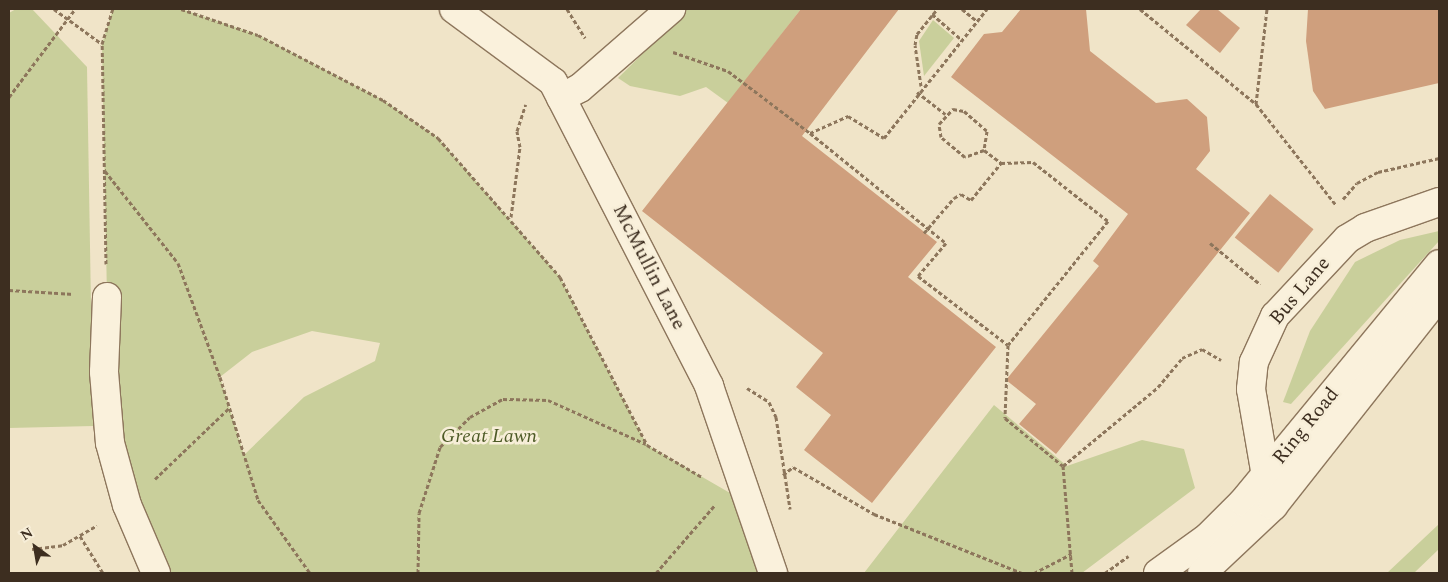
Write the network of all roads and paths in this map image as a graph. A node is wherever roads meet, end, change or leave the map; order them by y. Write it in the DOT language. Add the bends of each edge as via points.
graph roads {
  1 [pos="54,9"];
  2 [pos="75,9"];
  3 [pos="113,9"];
  4 [pos="181,9"];
  5 [pos="454,9"];
  6 [pos="671,9"];
  7 [pos="937,9"];
  8 [pos="962,9"];
  9 [pos="986,9"];
  10 [pos="1140,9"];
  11 [pos="1267,9"];
  12 [pos="932,14"];
  13 [pos="67,19"];
  14 [pos="977,21"];
  15 [pos="961,39"];
  16 [pos="102,44"];
  17 [pos="615,58"];
  18 [pos="921,87"];
  19 [pos="917,92"];
  20 [pos="9,97"];
  21 [pos="561,98"];
  22 [pos="1256,104"];
  23 [pos="945,114"];
  24 [pos="517,131"];
  25 [pos="810,132"];
  26 [pos="984,150"];
  27 [pos="1001,163"];
  28 [pos="104,171"];
  29 [pos="1439,202"];
  30 [pos="1338,206"];
  31 [pos="511,217"];
  32 [pos="929,227"];
  33 [pos="924,233"];
  34 [pos="1210,244"];
  35 [pos="1439,264"];
  36 [pos="9,290"];
  37 [pos="1268,291"];
  38 [pos="107,296"];
  39 [pos="1439,296"];
  40 [pos="1008,345"];
  41 [pos="1223,362"];
  42 [pos="709,386"];
  43 [pos="229,408"];
  44 [pos="647,445"];
  45 [pos="1064,466"];
  46 [pos="783,475"];
  47 [pos="1266,476"];
  48 [pos="738,491"];
  49 [pos="127,505"];
  50 [pos="792,520"];
  51 [pos="80,536"];
  52 [pos="32,549"];
  53 [pos="1071,554"];
  54 [pos="103,573"];
  55 [pos="156,573"];
  56 [pos="310,573"];
  57 [pos="418,573"];
  58 [pos="656,573"];
  59 [pos="773,573"];
  60 [pos="1022,573"];
  61 [pos="1034,573"];
  62 [pos="1072,573"];
  63 [pos="1158,573"];
  64 [pos="1202,573"];
  1 -- 13 [label="path"];
  2 -- 13 [label="path"];
  3 -- 16 [label="path"];
  4 -- 31 [label="path" via="258,35 383,100 438,138"];
  5 -- 21 [label="street, McMullin Lane" via="553,82"];
  6 -- 17 [label="street"];
  7 -- 12 [label="path"];
  8 -- 14 [label="path"];
  9 -- 14 [label="path"];
  10 -- 22 [label="path"];
  11 -- 22 [label="path"];
  12 -- 15 [label="path"];
  12 -- 18 [label="path" via="917,34 915,45"];
  13 -- 16 [label="path"];
  13 -- 20 [label="path"];
  14 -- 15 [label="path"];
  15 -- 18 [label="path"];
  16 -- 28 [label="path"];
  17 -- 21 [label="street"];
  17 -- 25 [label="path" via="663,50 697,58 728,71"];
  18 -- 19 [label="path"];
  19 -- 23 [label="path"];
  19 -- 25 [label="path" via="912,105 884,138 865,123 848,116"];
  21 -- 42 [label="street, McMullin Lane"];
  22 -- 30 [label="path"];
  23 -- 26 [label="path" via="953,109 964,111 987,131"];
  23 -- 26 [label="path" via="940,124 942,137 965,157"];
  24 -- 31 [label="path" via="520,147"];
  25 -- 32 [label="path"];
  26 -- 27 [label="path"];
  27 -- 32 [label="path" via="972,200 962,194 954,198"];
  27 -- 40 [label="path" via="1033,162 1108,221"];
  28 -- 38 [label="path"];
  28 -- 43 [label="path" via="178,263"];
  29 -- 47 [label="street, Bus Lane" via="1365,228 1347,239 1275,316 1254,362 1251,389"];
  31 -- 44 [label="path" via="560,277"];
  32 -- 33 [label="path"];
  32 -- 40 [label="path" via="946,243 918,276"];
  34 -- 37 [label="path"];
  35 -- 47 [label="street, Ring Road"];
  36 -- 38 [label="path"];
  38 -- 49 [label="street" via="104,372 110,443"];
  39 -- 64 [label="street, Ring Road" via="1273,506"];
  40 -- 45 [label="path" via="1005,418"];
  41 -- 45 [label="path" via="1202,349 1182,358 1158,387"];
  42 -- 46 [label="path" via="729,378 769,402 776,417"];
  42 -- 48 [label="street, McMullin Lane"];
  43 -- 49 [label="path"];
  43 -- 56 [label="path" via="258,500"];
  44 -- 48 [label="path"];
  44 -- 57 [label="path" via="548,400 503,399 470,417 440,447 419,513"];
  45 -- 53 [label="path"];
  46 -- 50 [label="path"];
  46 -- 60 [label="path" via="793,467 874,514"];
  47 -- 63 [label="street, Ring Road" via="1221,526"];
  48 -- 58 [label="path" via="700,518"];
  48 -- 59 [label="street, McMullin Lane"];
  49 -- 51 [label="path"];
  49 -- 55 [label="street"];
  51 -- 52 [label="path" via="63,546"];
  51 -- 54 [label="path"];
  53 -- 61 [label="path"];
  53 -- 62 [label="path"];
}
